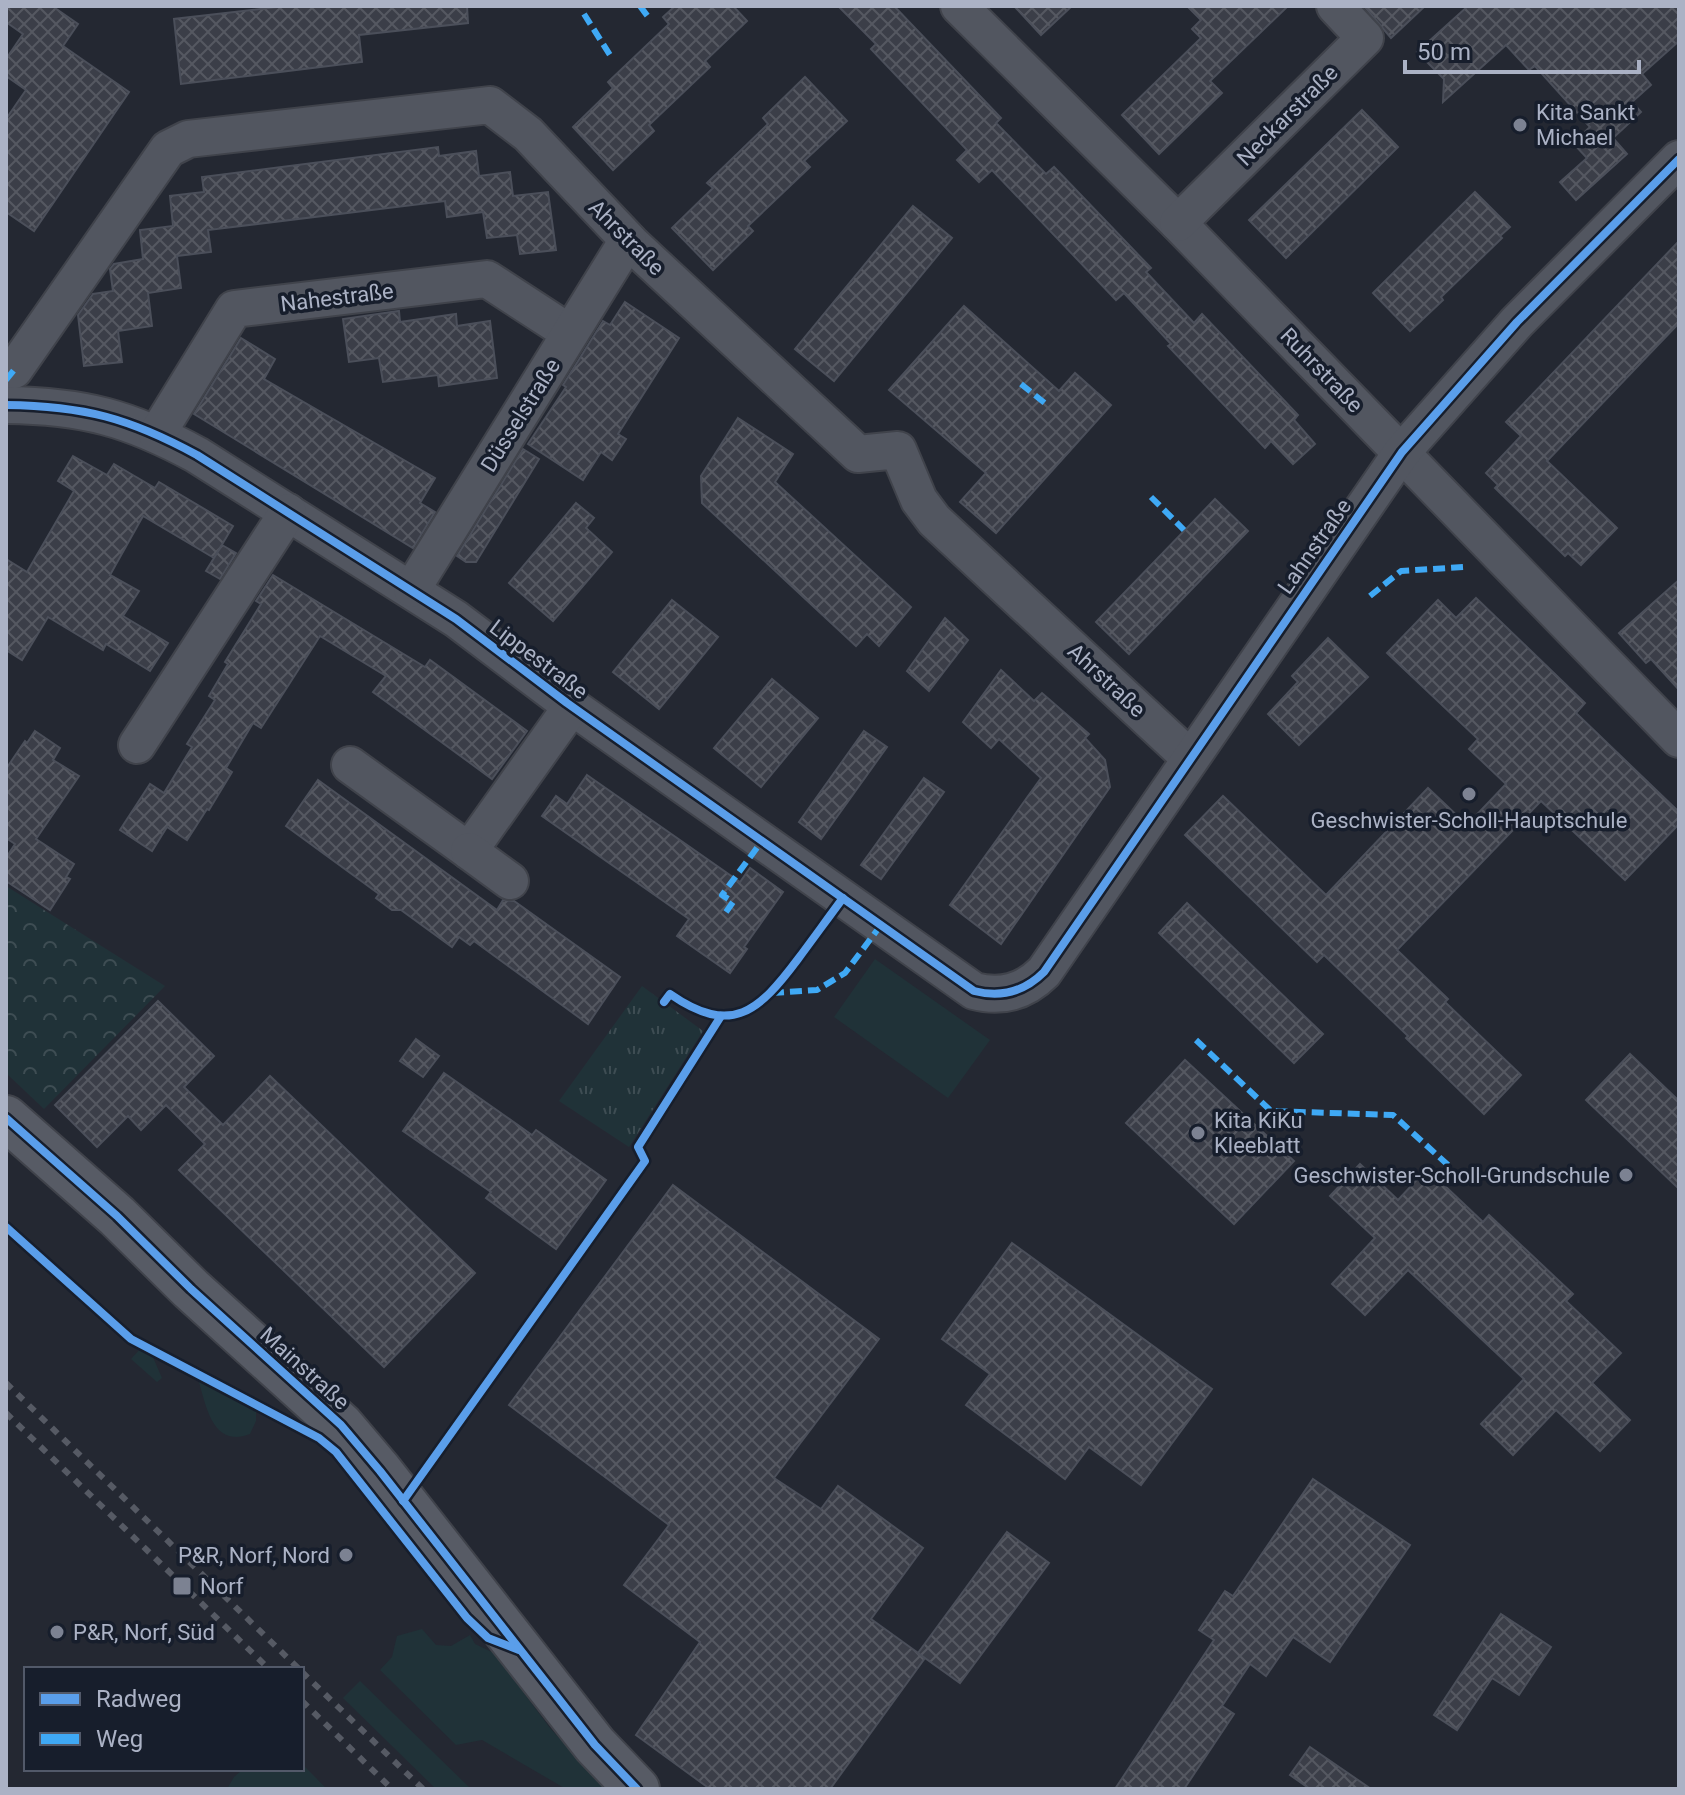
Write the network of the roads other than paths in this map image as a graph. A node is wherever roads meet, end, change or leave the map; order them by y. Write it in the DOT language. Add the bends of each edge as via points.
graph roads {
  1 [pos="959,6"];
  2 [pos="1335,6"];
  3 [pos="1679,159"];
  4 [pos="1178,223"];
  5 [pos="628,240"];
  6 [pos="570,333"];
  7 [pos="14,370"];
  8 [pos="6,405"];
  9 [pos="157,434"];
  10 [pos="1402,452"];
  11 [pos="288,512"];
  12 [pos="412,589"];
  13 [pos="572,706"];
  14 [pos="1679,739"];
  15 [pos="137,745"];
  16 [pos="1190,758"];
  17 [pos="350,765"];
  18 [pos="469,851"];
  19 [pos="510,881"];
  20 [pos="1023,988"];
  21 [pos="6,1118"];
  22 [pos="637,1789"];
  1 -- 4 [label="street, Ruhrstraße"];
  2 -- 4 [label="street, Neckarstraße" via="1365,38"];
  3 -- 10 [label="street, Lahnstraße" via="1517,322"];
  4 -- 10 [label="street, Ruhrstraße"];
  5 -- 6 [label="street, Düsselstraße"];
  5 -- 7 [label="street, Ahrstraße" via="528,134 490,105 188,139 168,149"];
  5 -- 16 [label="street, Ahrstraße" via="858,454 898,450 919,500 934,520"];
  6 -- 9 [label="street, Nahestraße" via="487,279 234,309"];
  6 -- 12 [label="street, Düsselstraße"];
  8 -- 9 [label="street, Lippestraße" via="96,412"];
  9 -- 11 [label="street, Lippestraße"];
  10 -- 14 [label="street, Ruhrstraße"];
  10 -- 16 [label="street, Lahnstraße"];
  11 -- 12 [label="street, Lippestraße"];
  11 -- 15 [label="street"];
  12 -- 13 [label="street, Lippestraße"];
  13 -- 18 [label="street, Lippestraße"];
  13 -- 20 [label="street, Lippestraße" via="974,991 999,994"];
  16 -- 20 [label="street, Lahnstraße" via="1044,972"];
  17 -- 18 [label="street"];
  18 -- 19 [label="street"];
  21 -- 22 [label="street, Mainstraße" via="341,1425 575,1720"];
}
